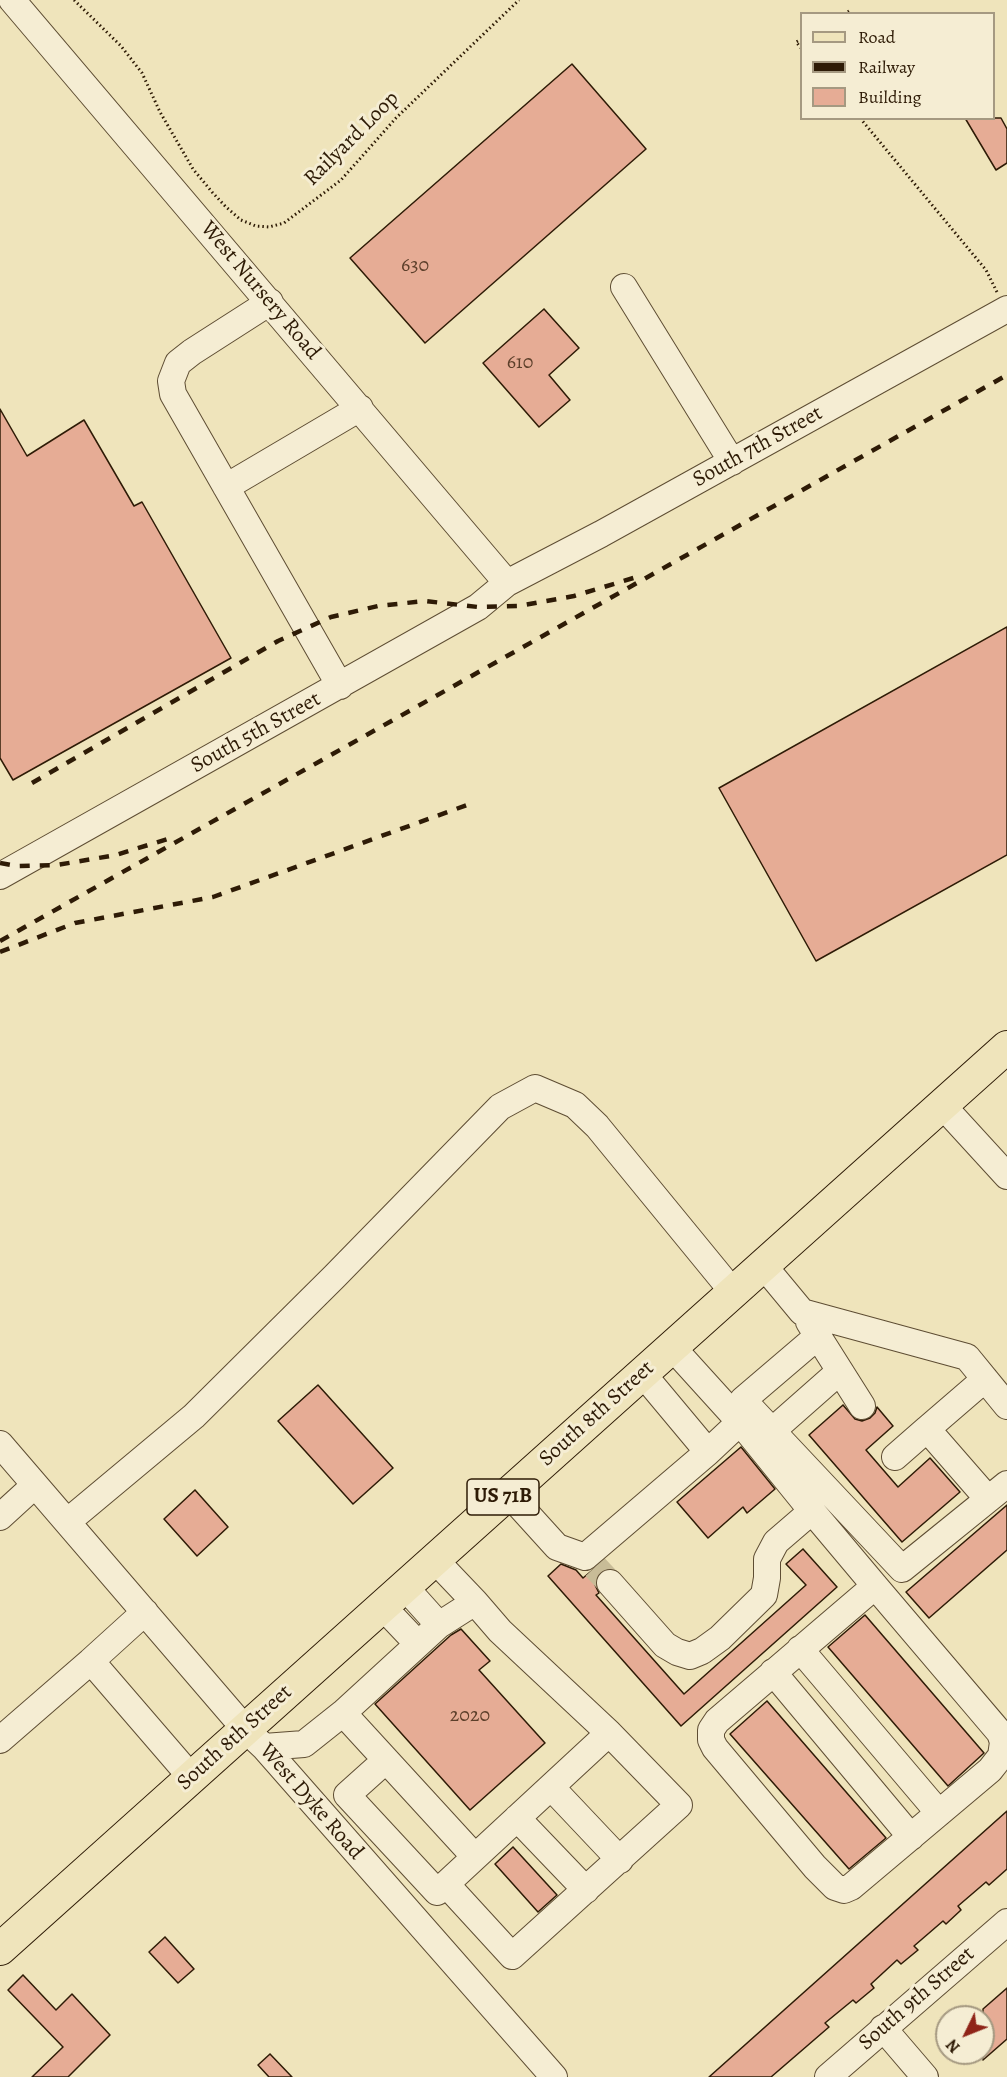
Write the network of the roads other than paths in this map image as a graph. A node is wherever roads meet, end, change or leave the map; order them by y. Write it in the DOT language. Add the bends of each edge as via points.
graph roads {
  1 [pos="12,0"];
  2 [pos="624,287"];
  3 [pos="270,302"];
  4 [pos="1006,309"];
  5 [pos="360,408"];
  6 [pos="732,462"];
  7 [pos="226,487"];
  8 [pos="507,583"];
  9 [pos="340,686"];
  10 [pos="0,876"];
  11 [pos="1007,1047"];
  12 [pos="942,1105"];
  13 [pos="1007,1176"];
  14 [pos="763,1265"];
  15 [pos="733,1292"];
  16 [pos="802,1311"];
  17 [pos="818,1336"];
  18 [pos="672,1347"];
  19 [pos="840,1371"];
  20 [pos="642,1373"];
  21 [pos="985,1379"];
  22 [pos="862,1406"];
  23 [pos="1007,1406"];
  24 [pos="740,1422"];
  25 [pos="927,1429"];
  26 [pos="772,1431"];
  27 [pos="0,1444"];
  28 [pos="708,1452"];
  29 [pos="895,1458"];
  30 [pos="35,1485"];
  31 [pos="508,1492"];
  32 [pos="998,1492"];
  33 [pos="812,1511"];
  34 [pos="0,1517"];
  35 [pos="67,1522"];
  36 [pos="434,1559"];
  37 [pos="597,1569"];
  38 [pos="875,1586"];
  39 [pos="393,1596"];
  40 [pos="475,1602"];
  41 [pos="145,1612"];
  42 [pos="439,1625"];
  43 [pos="417,1644"];
  44 [pos="800,1649"];
  45 [pos="91,1660"];
  46 [pos="773,1672"];
  47 [pos="343,1713"];
  48 [pos="609,1733"];
  49 [pos="254,1738"];
  50 [pos="0,1740"];
  51 [pos="386,1760"];
  52 [pos="191,1777"];
  53 [pos="551,1787"];
  54 [pos="939,1813"];
  55 [pos="518,1818"];
  56 [pos="911,1837"];
  57 [pos="475,1857"];
  58 [pos="620,1860"];
  59 [pos="441,1888"];
  60 [pos="586,1890"];
  61 [pos="411,1916"];
  62 [pos="1007,1922"];
  63 [pos="4,1936"];
  64 [pos="883,2028"];
  65 [pos="554,2077"];
  66 [pos="828,2077"];
  67 [pos="925,2077"];
  1 -- 3 [label="street, West Nursery Road"];
  2 -- 6 [label="street"];
  3 -- 5 [label="street, West Nursery Road"];
  3 -- 7 [label="street" via="178,363 171,381 173,394"];
  4 -- 6 [label="street, South 7th Street"];
  5 -- 7 [label="street"];
  5 -- 8 [label="street, West Nursery Road"];
  6 -- 8 [label="street, South 7th Street"];
  7 -- 9 [label="street"];
  8 -- 9 [label="street, South 5th Street" via="478,607"];
  9 -- 10 [label="street, South 5th Street"];
  11 -- 12 [label="main road, South 8th Street / US 71B"];
  12 -- 13 [label="street"];
  12 -- 14 [label="main road, South 8th Street / US 71B"];
  14 -- 15 [label="main road, South 8th Street / US 71B"];
  14 -- 16 [label="street"];
  15 -- 18 [label="main road, South 8th Street / US 71B"];
  15 -- 35 [label="street" via="597,1126 574,1105 535,1088 500,1107 194,1416"];
  16 -- 17 [label="street"];
  16 -- 21 [label="street" via="967,1357"];
  17 -- 19 [label="street"];
  17 -- 26 [label="street" via="743,1400"];
  18 -- 20 [label="main road, South 8th Street / US 71B"];
  18 -- 24 [label="street"];
  19 -- 22 [label="street"];
  19 -- 26 [label="street"];
  20 -- 28 [label="street"];
  20 -- 31 [label="main road, South 8th Street / US 71B"];
  21 -- 23 [label="street"];
  21 -- 25 [label="street"];
  24 -- 28 [label="street"];
  24 -- 33 [label="street"];
  25 -- 29 [label="street"];
  25 -- 32 [label="street"];
  26 -- 32 [label="street" via="902,1569"];
  27 -- 30 [label="street, West Dyke Road"];
  28 -- 37 [label="street"];
  30 -- 34 [label="street"];
  30 -- 35 [label="street, West Dyke Road"];
  31 -- 36 [label="main road, South 8th Street / US 71B"];
  31 -- 37 [label="street" via="557,1547"];
  33 -- 37 [label="street" via="776,1542 767,1559 764,1595 720,1638 690,1656 665,1645"];
  33 -- 38 [label="street"];
  35 -- 41 [label="street, West Dyke Road"];
  36 -- 39 [label="main road, South 8th Street / US 71B"];
  36 -- 40 [label="street"];
  38 -- 44 [label="street"];
  38 -- 54 [label="street" via="1000,1733 1001,1756"];
  39 -- 42 [label="street"];
  39 -- 43 [label="street"];
  39 -- 49 [label="main road, South 8th Street / US 71B"];
  40 -- 42 [label="street"];
  40 -- 48 [label="street"];
  41 -- 45 [label="street"];
  41 -- 49 [label="street, West Dyke Road"];
  42 -- 43 [label="street"];
  43 -- 47 [label="street"];
  44 -- 46 [label="street"];
  44 -- 54 [label="street"];
  45 -- 50 [label="street"];
  45 -- 52 [label="street"];
  46 -- 56 [label="street"];
  46 -- 56 [label="street" via="717,1721 711,1730 715,1748 835,1887 851,1887"];
  47 -- 49 [label="street" via="304,1744"];
  47 -- 51 [label="street"];
  48 -- 53 [label="street"];
  48 -- 58 [label="street" via="679,1805"];
  49 -- 52 [label="main road, South 8th Street / US 71B"];
  49 -- 61 [label="street, West Dyke Road"];
  51 -- 57 [label="street"];
  51 -- 59 [label="street" via="347,1795"];
  52 -- 63 [label="main road, South 8th Street / US 71B"];
  53 -- 55 [label="street"];
  53 -- 58 [label="street"];
  54 -- 56 [label="street"];
  55 -- 57 [label="street"];
  55 -- 60 [label="street"];
  57 -- 59 [label="street"];
  58 -- 60 [label="street"];
  59 -- 60 [label="street" via="512,1956"];
  59 -- 61 [label="street"];
  61 -- 65 [label="street, West Dyke Road"];
  62 -- 64 [label="street, South 9th Street"];
  64 -- 66 [label="street, South 9th Street"];
  64 -- 67 [label="street"];
}
